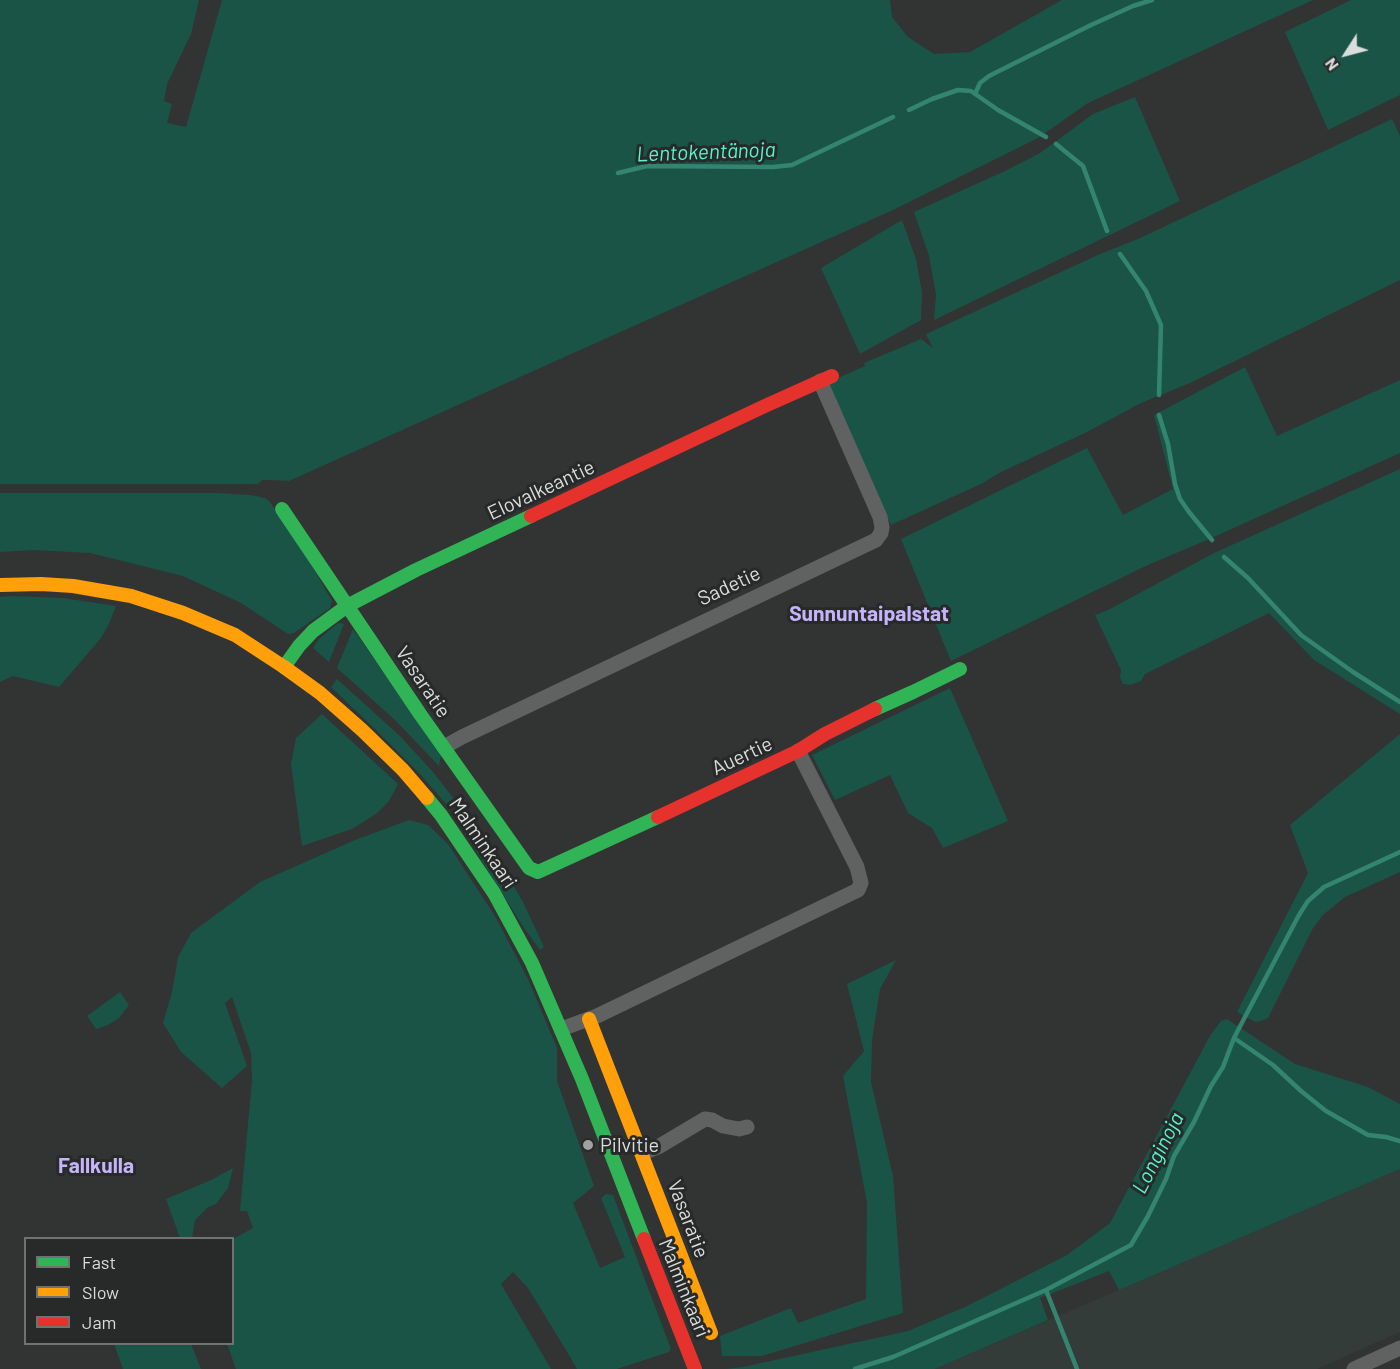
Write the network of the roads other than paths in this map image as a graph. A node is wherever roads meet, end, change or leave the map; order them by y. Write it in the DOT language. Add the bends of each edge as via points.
graph roads {
  1 [pos="826,379"];
  2 [pos="282,509"];
  3 [pos="0,585"];
  4 [pos="347,606"];
  5 [pos="284,667"];
  6 [pos="960,669"];
  7 [pos="444,747"];
  8 [pos="798,751"];
  9 [pos="538,872"];
  10 [pos="589,1019"];
  11 [pos="561,1029"];
  12 [pos="747,1127"];
  13 [pos="642,1153"];
  14 [pos="711,1333"];
  15 [pos="1400,1348"];
  16 [pos="695,1369"];
  17 [pos="1354,1369"];
  1 -- 4 [label="street, Elovalkeantie"];
  1 -- 7 [label="street, Sadetie" via="880,517 881,533 876,540"];
  2 -- 4 [label="street, Vasaratie"];
  3 -- 5 [label="street, Malminkaari" via="73,586 132,596 235,635"];
  4 -- 5 [label="street, Elovalkeantie" via="305,638"];
  4 -- 7 [label="street, Vasaratie"];
  5 -- 11 [label="street, Malminkaari" via="362,730 431,801 494,893 532,963"];
  6 -- 8 [label="street, Auertie" via="869,711"];
  7 -- 9 [label="street, Vasaratie" via="529,868"];
  8 -- 9 [label="street, Auertie"];
  8 -- 10 [label="street" via="858,867 858,890"];
  10 -- 11 [label="street"];
  10 -- 13 [label="street, Vasaratie"];
  11 -- 16 [label="street, Malminkaari"];
  12 -- 13 [label="street" via="723,1126 705,1119"];
  13 -- 14 [label="street, Vasaratie"];
  15 -- 17 [label="street"];
}
